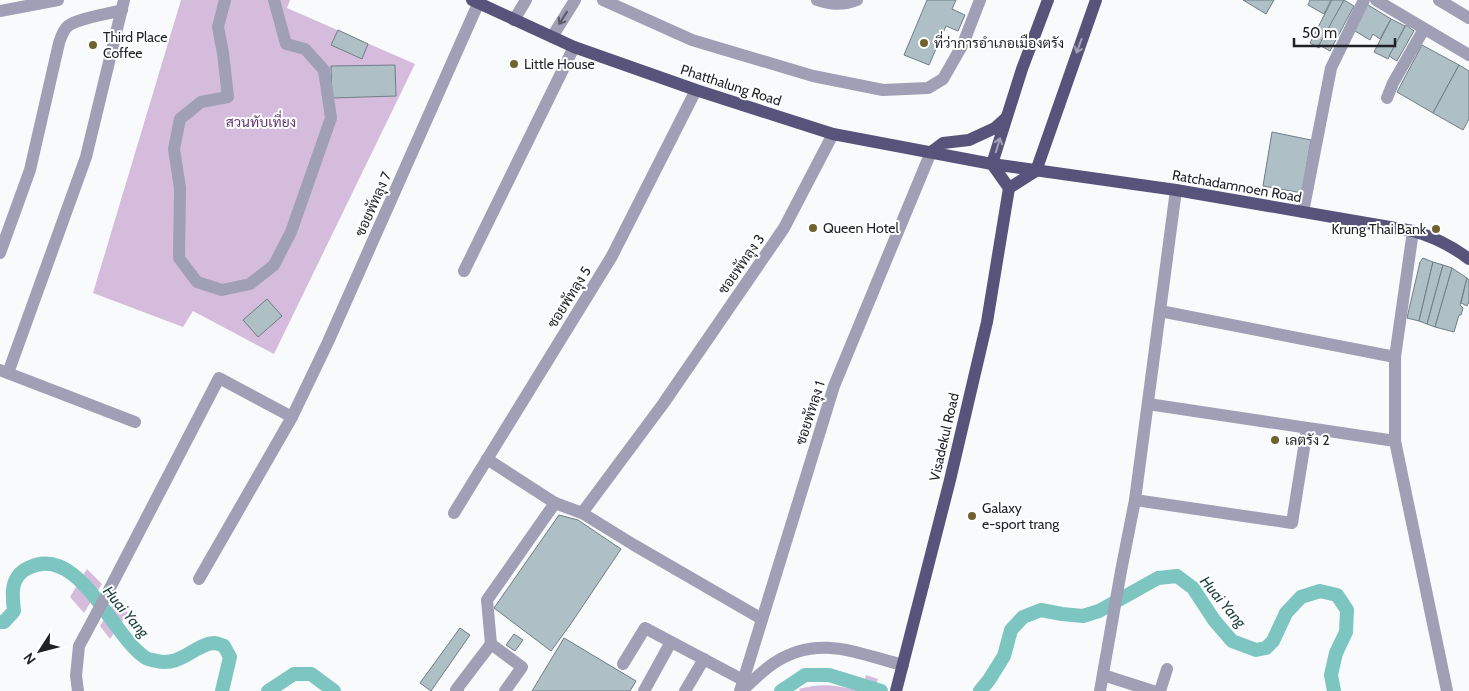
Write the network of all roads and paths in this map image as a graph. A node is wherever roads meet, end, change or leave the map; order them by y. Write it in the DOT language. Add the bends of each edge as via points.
graph roads {
  1 [pos="58,0"];
  2 [pos="225,0"];
  3 [pos="274,0"];
  4 [pos="526,0"];
  5 [pos="575,0"];
  6 [pos="603,0"];
  7 [pos="818,0"];
  8 [pos="857,0"];
  9 [pos="980,0"];
  10 [pos="1048,0"];
  11 [pos="1096,0"];
  12 [pos="1364,0"];
  13 [pos="1376,0"];
  14 [pos="1439,0"];
  15 [pos="475,2"];
  16 [pos="123,5"];
  17 [pos="0,11"];
  18 [pos="1469,18"];
  19 [pos="514,20"];
  20 [pos="1424,28"];
  21 [pos="552,37"];
  22 [pos="574,47"];
  23 [pos="1469,55"];
  24 [pos="696,90"];
  25 [pos="1387,98"];
  26 [pos="1006,117"];
  27 [pos="833,134"];
  28 [pos="931,152"];
  29 [pos="992,164"];
  30 [pos="1036,170"];
  31 [pos="1009,188"];
  32 [pos="1176,190"];
  33 [pos="1303,212"];
  34 [pos="1413,231"];
  35 [pos="0,253"];
  36 [pos="1469,259"];
  37 [pos="464,271"];
  38 [pos="1160,311"];
  39 [pos="1395,357"];
  40 [pos="4,371"];
  41 [pos="1148,404"];
  42 [pos="292,416"];
  43 [pos="135,422"];
  44 [pos="1307,429"];
  45 [pos="1395,441"];
  46 [pos="487,459"];
  47 [pos="1135,500"];
  48 [pos="555,503"];
  49 [pos="454,513"];
  50 [pos="582,513"];
  51 [pos="199,579"];
  52 [pos="762,619"];
  53 [pos="671,642"];
  54 [pos="491,644"];
  55 [pos="704,659"];
  56 [pos="623,664"];
  57 [pos="902,669"];
  58 [pos="1167,669"];
  59 [pos="1103,675"];
  60 [pos="741,687"];
  61 [pos="78,691"];
  62 [pos="458,691"];
  63 [pos="506,691"];
  64 [pos="644,691"];
  65 [pos="686,691"];
  66 [pos="896,691"];
  67 [pos="1100,691"];
  68 [pos="1153,691"];
  69 [pos="1160,691"];
  70 [pos="1447,691"];
  1 -- 17 [label="street"];
  2 -- 3 [label="street" via="218,27 228,97 201,102 180,119 174,150 180,188 179,258 197,282 222,290 250,284 274,265 291,232 331,118 324,70 306,49 286,44"];
  4 -- 19 [label="street"];
  5 -- 21 [label="street, one-way"];
  6 -- 9 [label="street" via="692,40 813,76 883,90 928,88 942,79 963,44"];
  7 -- 8 [label="street" via="846,5"];
  10 -- 26 [label="main road"];
  11 -- 30 [label="main road, one-way"];
  12 -- 33 [label="street" via="1331,68"];
  13 -- 20 [label="street"];
  14 -- 18 [label="street"];
  15 -- 19 [label="main road, Phatthalung Road"];
  15 -- 42 [label="street, ซอยพัทลุง 7" via="336,324"];
  16 -- 35 [label="street" via="74,22 62,33 30,170"];
  16 -- 40 [label="street" via="86,157"];
  19 -- 21 [label="main road, Phatthalung Road"];
  20 -- 23 [label="street"];
  20 -- 25 [label="street"];
  21 -- 22 [label="main road, Phatthalung Road"];
  22 -- 24 [label="main road, Phatthalung Road"];
  22 -- 37 [label="street"];
  24 -- 27 [label="main road, Phatthalung Road"];
  24 -- 46 [label="street, ซอยพัทลุง 5" via="612,256"];
  26 -- 28 [label="main road" via="995,128 969,140 943,143"];
  29 -- 26 [label="main road, one-way"];
  27 -- 28 [label="main road, Phatthalung Road"];
  27 -- 50 [label="street, ซอยพัทลุง 3" via="784,228 663,404"];
  28 -- 29 [label="main road, Phatthalung Road"];
  28 -- 52 [label="street, ซอยพัทลุง 1" via="834,386"];
  29 -- 30 [label="main road, Ratchadamnoen Road"];
  29 -- 31 [label="main road"];
  30 -- 31 [label="main road"];
  30 -- 32 [label="main road, Ratchadamnoen Road"];
  31 -- 57 [label="main road, Visadekul Road" via="987,322"];
  32 -- 33 [label="main road, Ratchadamnoen Road"];
  32 -- 38 [label="street"];
  33 -- 34 [label="main road, Ratchadamnoen Road"];
  34 -- 36 [label="main road, Ratchadamnoen Road" via="1455,248"];
  34 -- 39 [label="street"];
  38 -- 39 [label="street"];
  38 -- 41 [label="street"];
  39 -- 45 [label="street"];
  40 -- 43 [label="street"];
  41 -- 44 [label="street"];
  41 -- 47 [label="street"];
  42 -- 51 [label="street, ซอยพัทลุง 7"];
  42 -- 61 [label="street" via="218,378 79,646"];
  44 -- 45 [label="street"];
  44 -- 47 [label="street" via="1292,523"];
  45 -- 70 [label="street"];
  46 -- 48 [label="street"];
  46 -- 49 [label="street, ซอยพัทลุง 5"];
  47 -- 59 [label="street"];
  48 -- 50 [label="street"];
  48 -- 54 [label="street" via="487,600"];
  50 -- 52 [label="street"];
  52 -- 60 [label="street, ซอยพัทลุง 1"];
  53 -- 55 [label="street"];
  53 -- 56 [label="street" via="645,628"];
  53 -- 64 [label="street"];
  54 -- 62 [label="street"];
  54 -- 63 [label="street" via="522,667"];
  55 -- 60 [label="street"];
  55 -- 65 [label="street"];
  57 -- 60 [label="street" via="831,647 815,647 795,652"];
  57 -- 66 [label="main road, Visadekul Road"];
  58 -- 69 [label="street"];
  59 -- 67 [label="street"];
  59 -- 68 [label="street"];
}
